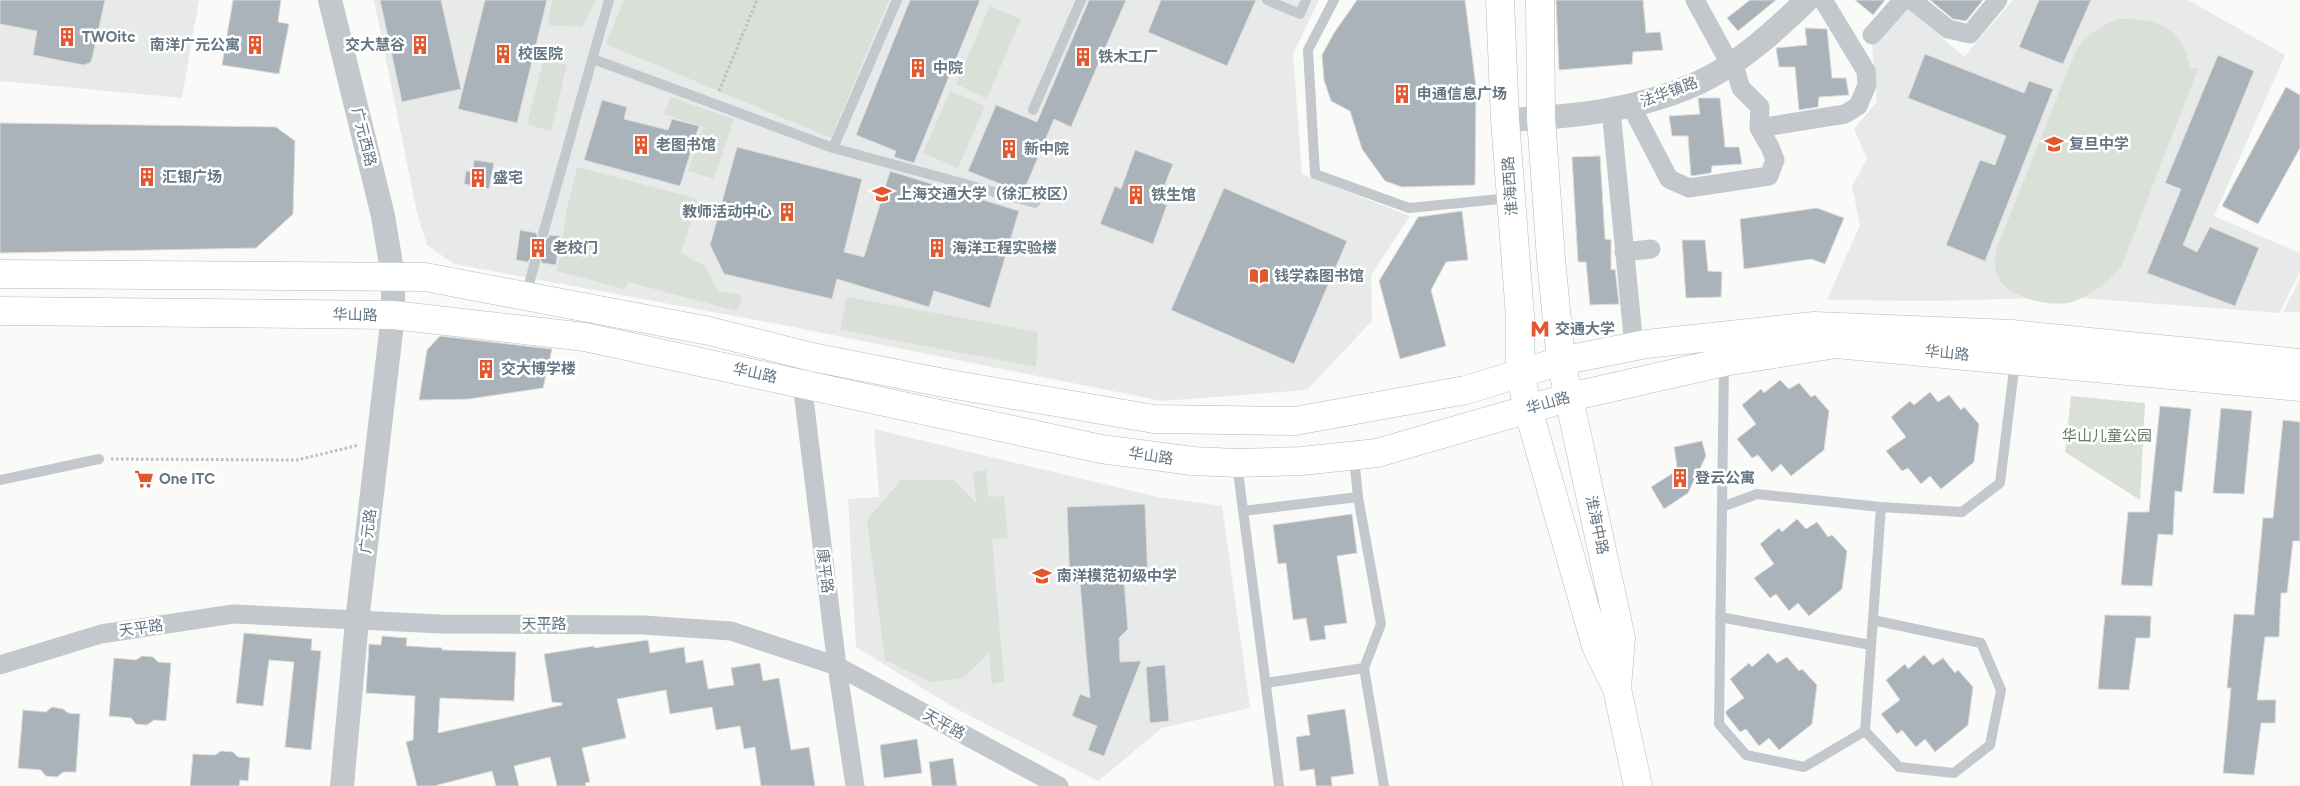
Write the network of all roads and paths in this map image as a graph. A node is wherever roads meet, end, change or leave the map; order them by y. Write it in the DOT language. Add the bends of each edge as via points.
graph roads {
  1 [pos="330,0"];
  2 [pos="609,0"];
  3 [pos="757,0"];
  4 [pos="897,0"];
  5 [pos="1081,0"];
  6 [pos="1267,0"];
  7 [pos="1306,0"];
  8 [pos="1334,0"];
  9 [pos="1500,0"];
  10 [pos="1540,0"];
  11 [pos="1807,0"];
  12 [pos="1823,0"];
  13 [pos="1903,0"];
  14 [pos="1912,0"];
  15 [pos="1998,0"];
  16 [pos="1701,2"];
  17 [pos="1872,35"];
  18 [pos="593,58"];
  19 [pos="1732,63"];
  20 [pos="719,91"];
  21 [pos="1621,108"];
  22 [pos="1033,110"];
  23 [pos="1541,118"];
  24 [pos="1505,120"];
  25 [pos="1759,128"];
  26 [pos="834,148"];
  27 [pos="1511,198"];
  28 [pos="1036,203"];
  29 [pos="543,234"];
  30 [pos="1651,249"];
  31 [pos="1624,252"];
  32 [pos="535,262"];
  33 [pos="0,274"];
  34 [pos="393,276"];
  35 [pos="525,296"];
  36 [pos="0,311"];
  37 [pos="393,315"];
  38 [pos="1634,347"];
  39 [pos="807,355"];
  40 [pos="2015,360"];
  41 [pos="1561,361"];
  42 [pos="1724,362"];
  43 [pos="2300,363"];
  44 [pos="1520,372"];
  45 [pos="802,384"];
  46 [pos="2300,387"];
  47 [pos="1570,397"];
  48 [pos="1528,409"];
  49 [pos="379,440"];
  50 [pos="1354,456"];
  51 [pos="99,459"];
  52 [pos="1237,463"];
  53 [pos="0,480"];
  54 [pos="1358,497"];
  55 [pos="1722,507"];
  56 [pos="1881,508"];
  57 [pos="1243,511"];
  58 [pos="1720,617"];
  59 [pos="1873,620"];
  60 [pos="357,622"];
  61 [pos="1871,645"];
  62 [pos="0,665"];
  63 [pos="838,666"];
  64 [pos="1364,668"];
  65 [pos="1266,683"];
  66 [pos="1617,689"];
  67 [pos="1865,731"];
  68 [pos="342,786"];
  69 [pos="855,786"];
  70 [pos="1059,786"];
  71 [pos="1279,786"];
  72 [pos="1384,786"];
  73 [pos="1638,786"];
  1 -- 34 [label="street, 广元西路" via="383,216"];
  2 -- 18 [label="lane"];
  3 -- 20 [label="path"];
  4 -- 26 [label="lane"];
  5 -- 22 [label="lane"];
  6 -- 7 [label="lane" via="1300,14"];
  8 -- 27 [label="lane" via="1308,50 1315,174 1409,208"];
  9 -- 24 [label="main road, 淮海西路"];
  10 -- 23 [label="main road"];
  11 -- 19 [label="street, 法华镇路" via="1777,29"];
  12 -- 25 [label="street" via="1866,71 1868,85 1858,106 1845,114"];
  13 -- 17 [label="street"];
  14 -- 15 [label="street" via="1948,29 1970,34"];
  16 -- 19 [label="street"];
  18 -- 26 [label="lane"];
  18 -- 29 [label="lane"];
  19 -- 21 [label="street, 法华镇路" via="1700,82 1660,98"];
  19 -- 25 [label="street" via="1741,88 1760,107"];
  21 -- 23 [label="street, 法华镇路"];
  21 -- 25 [label="street" via="1669,180 1689,188 1769,176 1775,160"];
  21 -- 31 [label="street"];
  23 -- 24 [label="street, 法华镇路"];
  23 -- 41 [label="main road"];
  24 -- 27 [label="main road, 淮海西路"];
  26 -- 28 [label="lane"];
  27 -- 44 [label="main road, 淮海西路" via="1520,316"];
  30 -- 31 [label="street"];
  31 -- 38 [label="street"];
  32 -- 35 [label="lane"];
  33 -- 34 [label="main road, 华山路"];
  34 -- 35 [label="main road, 华山路" via="425,277"];
  34 -- 37 [label="street, 广元路"];
  35 -- 39 [label="main road, 华山路" via="710,331"];
  36 -- 37 [label="main road, 华山路"];
  37 -- 45 [label="main road, 华山路" via="585,337"];
  37 -- 49 [label="street, 广元路"];
  38 -- 41 [label="main road, 华山路"];
  38 -- 43 [label="main road, 华山路" via="1814,326 2012,334"];
  39 -- 44 [label="main road, 华山路" via="944,383 1154,419 1294,421 1466,390"];
  39 -- 45 [label="street, 康平路"];
  40 -- 42 [label="main road, 华山路" via="1836,344"];
  40 -- 46 [label="main road, 华山路"];
  40 -- 56 [label="lane" via="2000,483 1962,512"];
  41 -- 44 [label="main road, 华山路"];
  41 -- 47 [label="main road, 淮海中路"];
  42 -- 47 [label="main road, 华山路"];
  42 -- 55 [label="lane"];
  44 -- 48 [label="main road, 淮海中路"];
  45 -- 52 [label="main road, 华山路" via="1101,449 1176,460"];
  45 -- 63 [label="street, 康平路"];
  47 -- 48 [label="main road, 华山路"];
  47 -- 66 [label="main road, 淮海中路" via="1621,638"];
  48 -- 50 [label="main road, 华山路" via="1377,453"];
  48 -- 66 [label="main road, 淮海中路" via="1596,646"];
  49 -- 51 [label="path" via="297,460"];
  49 -- 60 [label="street, 广元路"];
  50 -- 52 [label="main road, 华山路"];
  50 -- 54 [label="lane"];
  51 -- 53 [label="lane"];
  52 -- 57 [label="lane"];
  54 -- 57 [label="lane"];
  54 -- 64 [label="lane" via="1381,624"];
  55 -- 56 [label="lane" via="1757,494"];
  55 -- 58 [label="lane"];
  56 -- 59 [label="lane"];
  57 -- 65 [label="lane"];
  58 -- 61 [label="lane"];
  58 -- 67 [label="lane" via="1719,724 1746,755 1804,767"];
  59 -- 61 [label="lane"];
  59 -- 67 [label="lane" via="1981,643 2001,690 1990,745 1954,773 1899,767"];
  60 -- 62 [label="street, 天平路" via="233,614 100,634"];
  60 -- 63 [label="street, 天平路" via="643,624 732,631"];
  60 -- 68 [label="street, 广元路"];
  61 -- 67 [label="lane"];
  63 -- 69 [label="street, 康平路"];
  63 -- 70 [label="street, 天平路"];
  64 -- 65 [label="lane"];
  64 -- 72 [label="lane"];
  65 -- 71 [label="lane"];
  66 -- 73 [label="main road, 淮海中路"];
}
